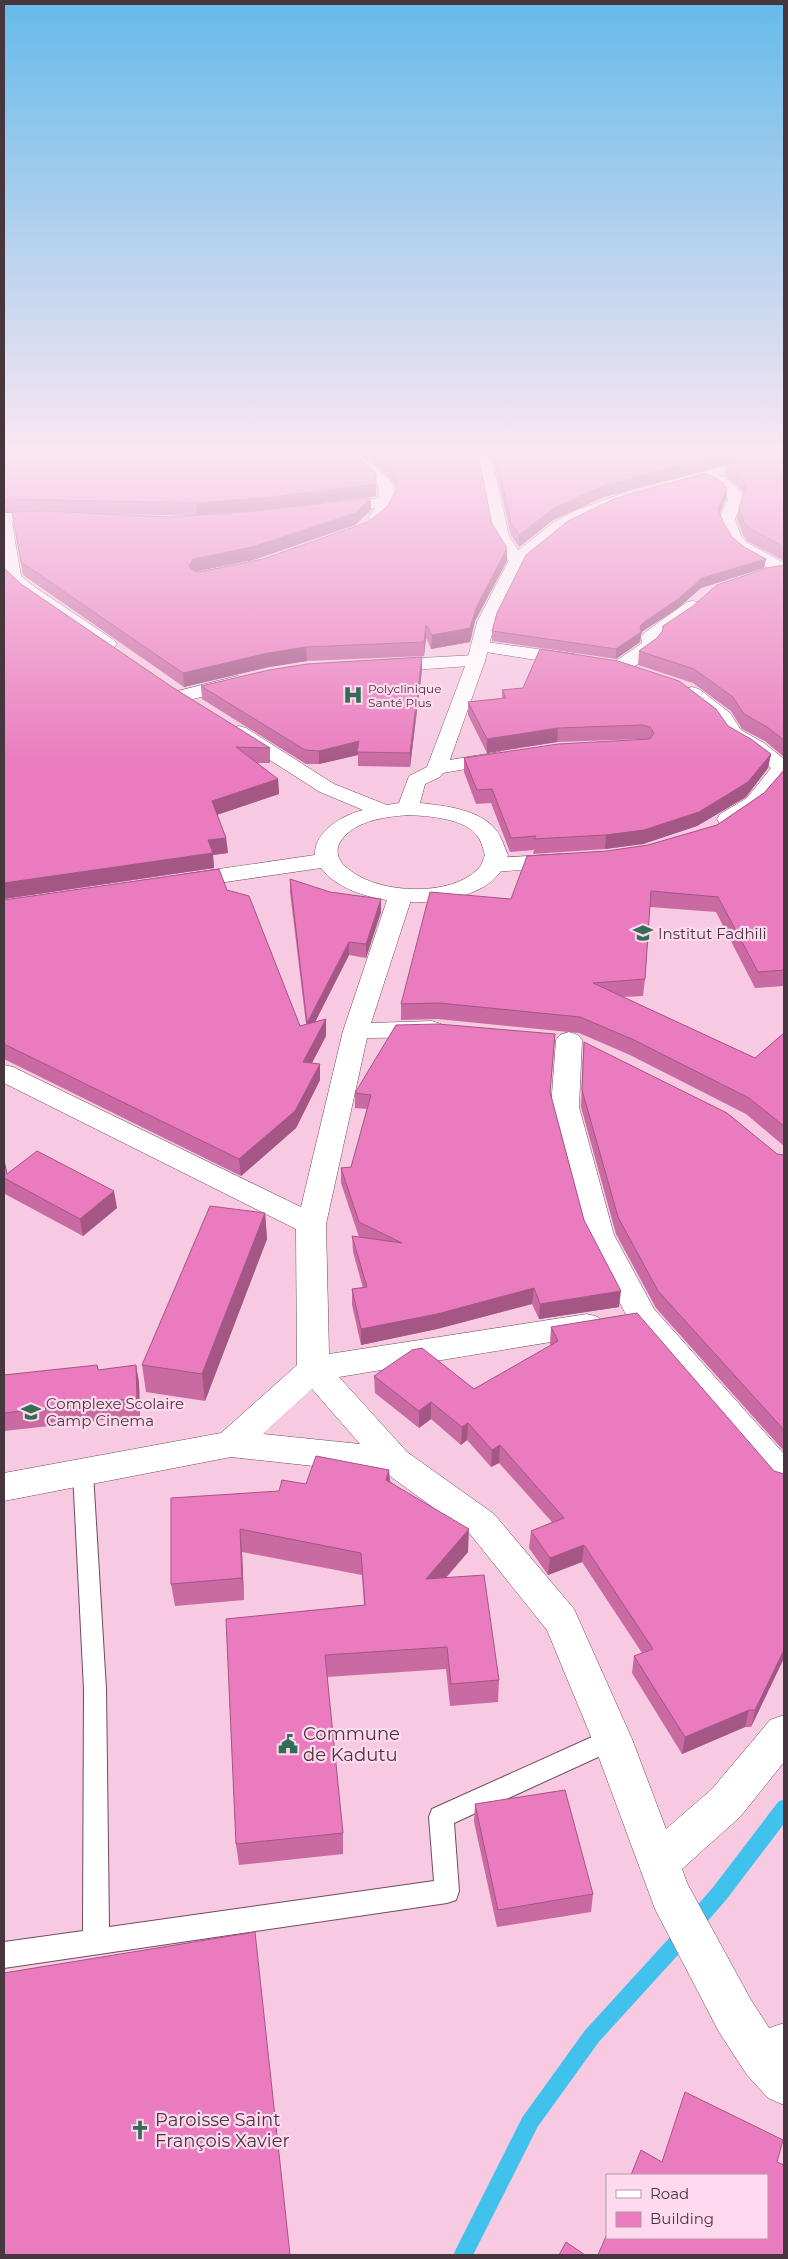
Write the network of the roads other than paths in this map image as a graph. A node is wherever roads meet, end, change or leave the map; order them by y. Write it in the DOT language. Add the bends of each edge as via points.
graph roads {
  1 [pos="10,555"];
  2 [pos="514,555"];
  3 [pos="523,555"];
  4 [pos="758,555"];
  5 [pos="517,560"];
  6 [pos="784,570"];
  7 [pos="762,575"];
  8 [pos="708,593"];
  9 [pos="477,653"];
  10 [pos="125,656"];
  11 [pos="605,665"];
  12 [pos="368,666"];
  13 [pos="645,676"];
  14 [pos="252,679"];
  15 [pos="165,685"];
  16 [pos="677,686"];
  17 [pos="182,696"];
  18 [pos="206,711"];
  19 [pos="222,721"];
  20 [pos="520,756"];
  21 [pos="783,766"];
  22 [pos="436,770"];
  23 [pos="327,788"];
  24 [pos="408,809"];
  25 [pos="384,811"];
  26 [pos="444,812"];
  27 [pos="353,820"];
  28 [pos="714,827"];
  29 [pos="327,860"];
  30 [pos="587,860"];
  31 [pos="494,866"];
  32 [pos="160,885"];
  33 [pos="400,896"];
  34 [pos="356,1031"];
  35 [pos="457,1031"];
  36 [pos="568,1043"];
  37 [pos="4,1073"];
  38 [pos="311,1224"];
  39 [pos="642,1316"];
  40 [pos="313,1370"];
  41 [pos="231,1444"];
  42 [pos="395,1461"];
  43 [pos="84,1473"];
  44 [pos="784,1477"];
  45 [pos="4,1487"];
  46 [pos="784,1733"];
  47 [pos="612,1739"];
  48 [pos="665,1878"];
  49 [pos="96,1942"];
  50 [pos="4,1956"];
  51 [pos="777,2062"];
  1 -- 10 [label="street" via="14,578 30,592"];
  2 -- 5 [label="street"];
  3 -- 5 [label="street"];
  4 -- 6 [label="street"];
  5 -- 9 [label="street" via="486,622"];
  6 -- 7 [label="street"];
  8 -- 11 [label="street" via="650,637 648,647"];
  9 -- 11 [label="street"];
  9 -- 12 [label="street"];
  9 -- 22 [label="street"];
  11 -- 13 [label="street"];
  14 -- 17 [label="street"];
  15 -- 17 [label="street"];
  16 -- 21 [label="street" via="703,700 723,717 734,734"];
  17 -- 18 [label="street"];
  19 -- 23 [label="street"];
  20 -- 22 [label="street"];
  21 -- 28 [label="street" via="754,802"];
  22 -- 24 [label="street" via="416,780"];
  22 -- 26 [label="street"];
  23 -- 25 [label="street"];
  23 -- 27 [label="street" via="334,807"];
  24 -- 25 [label="street"];
  24 -- 26 [label="street"];
  25 -- 27 [label="street"];
  26 -- 31 [label="street" via="470,821 488,834 497,849"];
  27 -- 29 [label="street" via="336,832 327,845"];
  29 -- 32 [label="street"];
  29 -- 33 [label="street" via="340,877 366,890"];
  30 -- 31 [label="street"];
  31 -- 33 [label="street" via="480,880 459,890 430,896"];
  33 -- 34 [label="street"];
  34 -- 35 [label="street"];
  34 -- 38 [label="street"];
  36 -- 39 [label="street" via="565,1107 599,1235"];
  37 -- 38 [label="street"];
  38 -- 40 [label="street"];
  39 -- 40 [label="street"];
  39 -- 44 [label="street"];
  40 -- 41 [label="street"];
  40 -- 42 [label="street"];
  41 -- 42 [label="street"];
  41 -- 43 [label="street"];
  42 -- 47 [label="street" via="482,1524 561,1620"];
  43 -- 45 [label="street"];
  43 -- 49 [label="lane" via="95,1689"];
  46 -- 48 [label="street"];
  47 -- 48 [label="street"];
  47 -- 49 [label="lane" via="441,1817 447,1891"];
  48 -- 51 [label="street" via="735,2016"];
  49 -- 50 [label="lane"];
}
